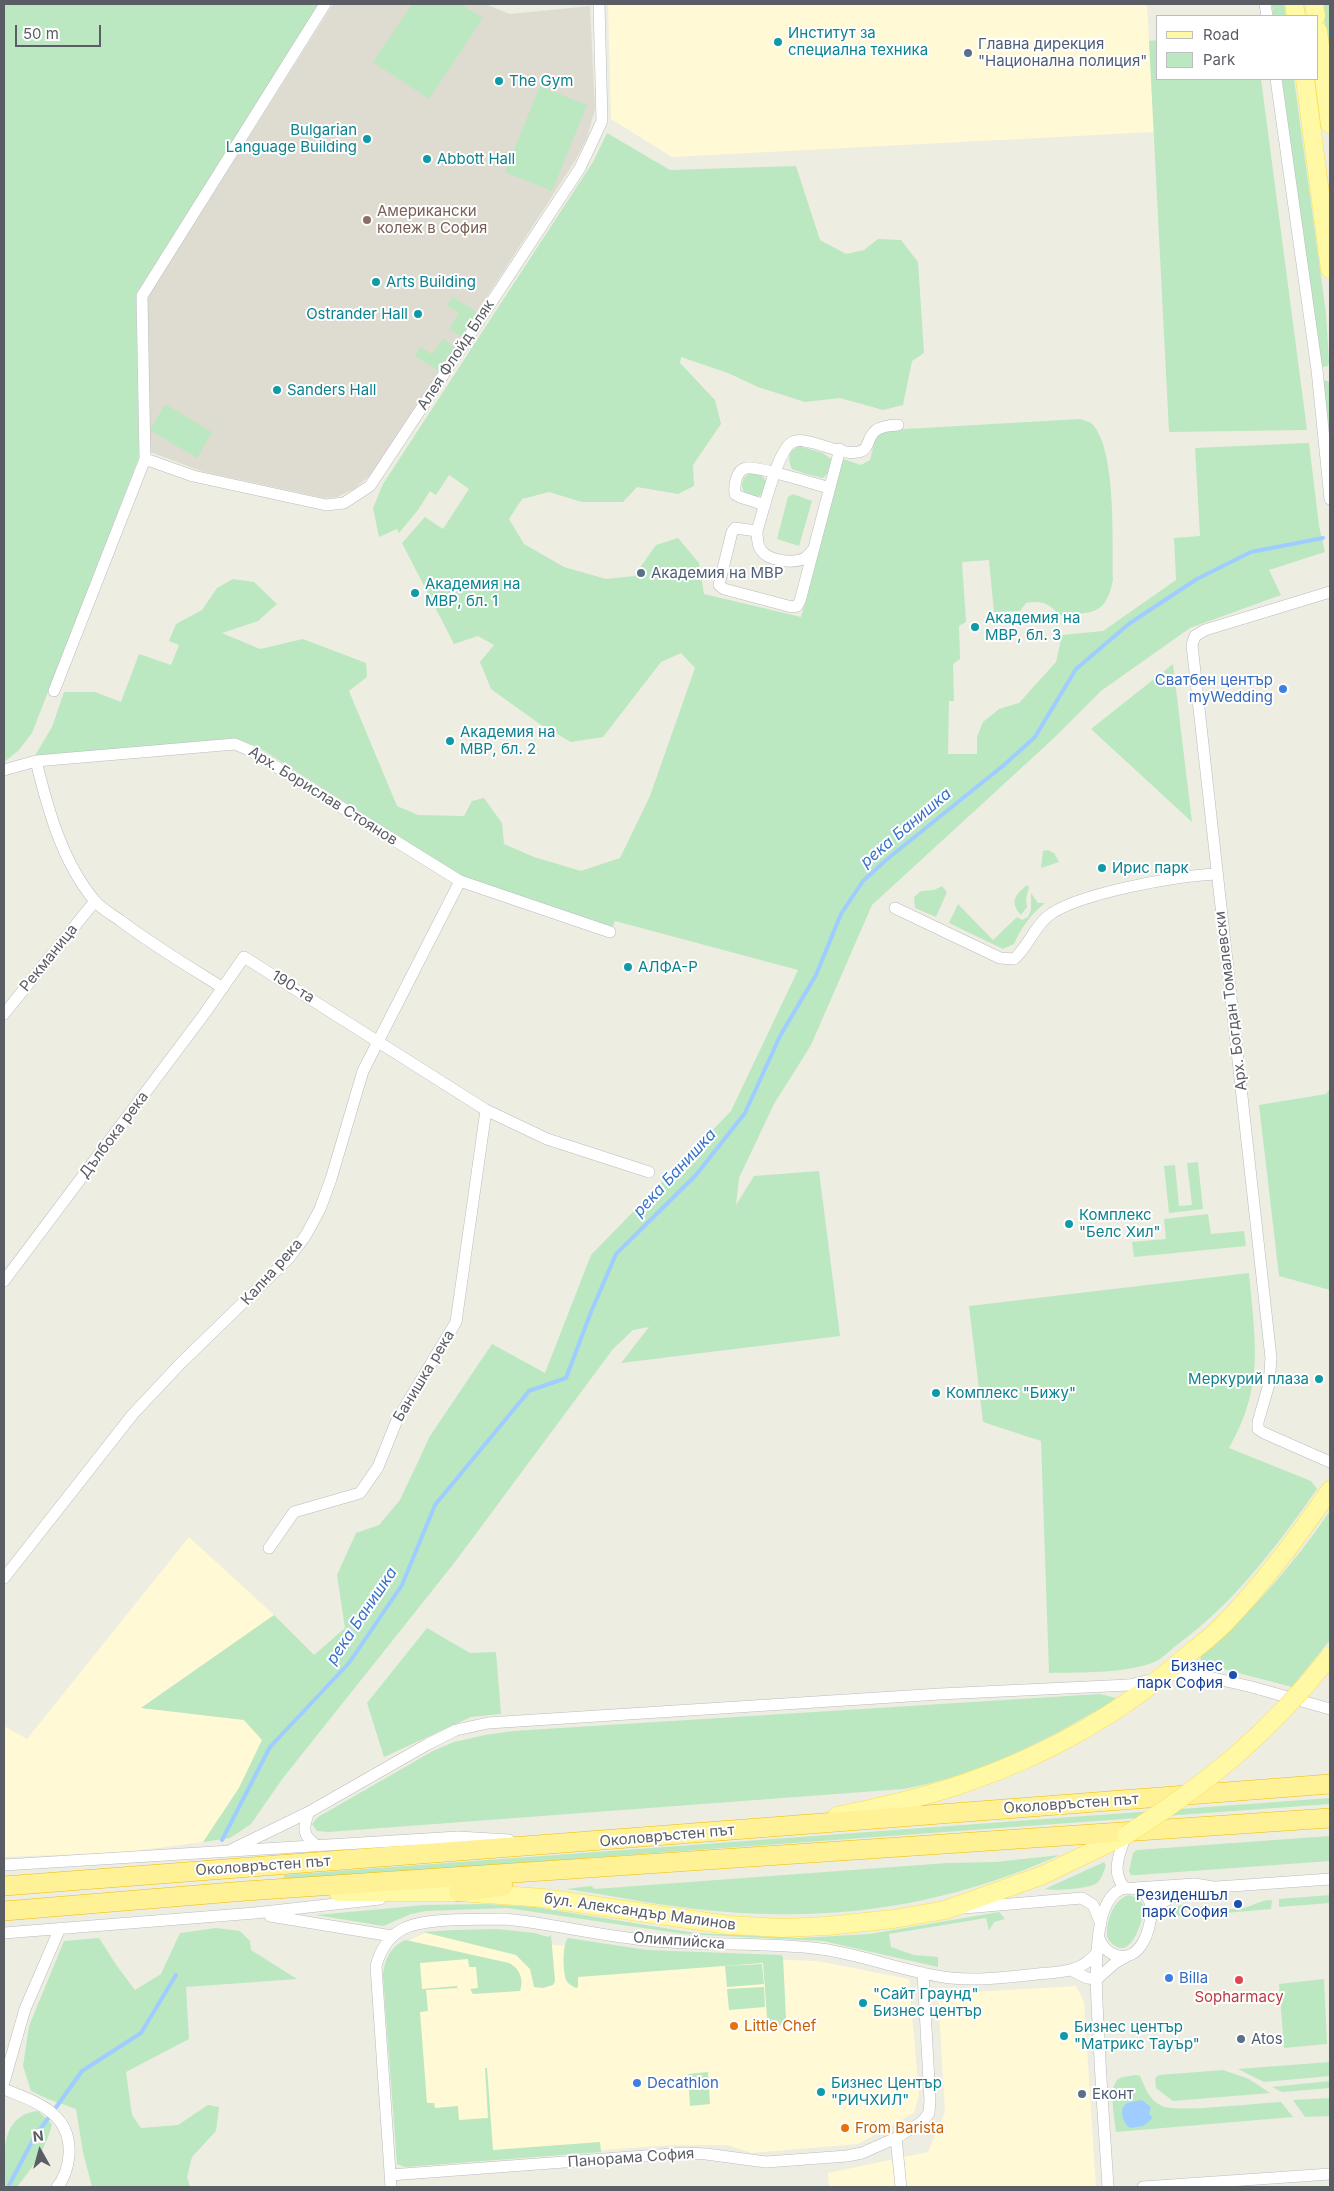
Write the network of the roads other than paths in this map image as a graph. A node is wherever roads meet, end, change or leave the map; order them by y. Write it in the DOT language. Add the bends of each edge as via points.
graph roads {
  1 [pos="325,4"];
  2 [pos="599,4"];
  3 [pos="1319,39"];
  4 [pos="1276,80"];
  5 [pos="1305,80"];
  6 [pos="1330,124"];
  7 [pos="1330,269"];
  8 [pos="898,425"];
  9 [pos="840,449"];
  10 [pos="144,459"];
  11 [pos="775,474"];
  12 [pos="830,488"];
  13 [pos="1330,499"];
  14 [pos="765,505"];
  15 [pos="757,531"];
  16 [pos="813,550"];
  17 [pos="1330,592"];
  18 [pos="54,691"];
  19 [pos="36,761"];
  20 [pos="4,770"];
  21 [pos="1216,874"];
  22 [pos="460,881"];
  23 [pos="95,901"];
  24 [pos="894,908"];
  25 [pos="610,932"];
  26 [pos="223,988"];
  27 [pos="4,1014"];
  28 [pos="378,1040"];
  29 [pos="486,1110"];
  30 [pos="649,1172"];
  31 [pos="4,1281"];
  32 [pos="1330,1462"];
  33 [pos="1330,1490"];
  34 [pos="269,1548"];
  35 [pos="4,1578"];
  36 [pos="1330,1656"];
  37 [pos="1165,1676"];
  38 [pos="1330,1709"];
  39 [pos="1330,1784"];
  40 [pos="309,1812"];
  41 [pos="1330,1818"];
  42 [pos="790,1826"];
  43 [pos="1126,1835"];
  44 [pos="580,1843"];
  45 [pos="318,1846"];
  46 [pos="229,1851"];
  47 [pos="692,1862"];
  48 [pos="4,1865"];
  49 [pos="1330,1879"];
  50 [pos="4,1886"];
  51 [pos="1129,1888"];
  52 [pos="1217,1888"];
  53 [pos="245,1892"];
  54 [pos="459,1892"];
  55 [pos="434,1893"];
  56 [pos="945,1910"];
  57 [pos="4,1911"];
  58 [pos="255,1913"];
  59 [pos="1151,1917"];
  60 [pos="1101,1924"];
  61 [pos="60,1928"];
  62 [pos="4,1933"];
  63 [pos="392,1936"];
  64 [pos="1099,1938"];
  65 [pos="1098,1951"];
  66 [pos="1128,1956"];
  67 [pos="1073,1971"];
  68 [pos="923,1973"];
  69 [pos="1097,1979"];
  70 [pos="4,2082"];
  71 [pos="4,2089"];
  72 [pos="896,2138"];
  73 [pos="1330,2174"];
  74 [pos="390,2181"];
  75 [pos="57,2187"];
  76 [pos="901,2187"];
  77 [pos="1108,2187"];
  78 [pos="1143,2187"];
  1 -- 10 [label="street" via="142,296"];
  2 -- 10 [label="street, Алея Флойд Бляк" via="602,121 580,168 370,486 344,503 326,505 193,476"];
  3 -- 6 [label="main road"];
  4 -- 13 [label="street" via="1316,370"];
  5 -- 7 [label="main road"];
  8 -- 9 [label="street" via="877,427 860,452"];
  9 -- 11 [label="street" via="802,440 792,441 785,449"];
  9 -- 12 [label="street"];
  10 -- 18 [label="street"];
  11 -- 12 [label="street"];
  11 -- 14 [label="street"];
  11 -- 14 [label="street" via="746,468 740,471 734,487 740,498"];
  12 -- 16 [label="street"];
  14 -- 15 [label="street"];
  15 -- 16 [label="street" via="761,551 772,557 792,562 805,558"];
  15 -- 16 [label="street" via="739,527 732,532 718,581 724,589 797,606"];
  17 -- 21 [label="street, Арх. Богдан Томалевски" via="1205,630 1195,636 1192,656"];
  19 -- 20 [label="street, Арх. Борислав Стоянов"];
  19 -- 22 [label="street, Арх. Борислав Стоянов" via="235,744 243,746"];
  19 -- 23 [label="street" via="56,830"];
  21 -- 24 [label="street" via="1111,891 1064,906 1046,917 1024,951 1014,959 1000,958"];
  21 -- 32 [label="street, Арх. Богдан Томалевски" via="1270,1358 1269,1384 1258,1429"];
  22 -- 25 [label="street, Арх. Борислав Стоянов"];
  22 -- 28 [label="street, Кална река"];
  23 -- 26 [label="street" via="150,943"];
  23 -- 27 [label="street, Рекманица"];
  26 -- 28 [label="street, 190-та" via="244,957"];
  26 -- 31 [label="street, Дълбока река"];
  28 -- 29 [label="street, 190-та"];
  28 -- 35 [label="street, Кална река" via="363,1071 320,1209 306,1235 290,1258 133,1414"];
  29 -- 30 [label="street, 190-та" via="547,1139"];
  29 -- 34 [label="street, Банишка река" via="456,1322 397,1420 378,1467 360,1493 294,1512"];
  33 -- 37 [label="main road" via="1260,1584 1223,1624"];
  36 -- 43 [label="main road, бул. Александър Малинов, bridge" via="1290,1705 1230,1762 1192,1792"];
  37 -- 38 [label="street" via="1196,1674"];
  37 -- 40 [label="street" via="1129,1685 488,1723 456,1730"];
  37 -- 42 [label="main road" via="1104,1718 1017,1763 962,1784"];
  39 -- 42 [label="highway, Околовръстен път"];
  40 -- 45 [label="street" via="304,1830 308,1840"];
  40 -- 46 [label="street"];
  41 -- 47 [label="highway, Околовръстен път"];
  42 -- 44 [label="highway, Околовръстен път"];
  43 -- 51 [label="street" via="1117,1868 1118,1879"];
  43 -- 56 [label="main road, бул. Александър Малинов" via="1043,1875"];
  44 -- 45 [label="street" via="458,1837"];
  44 -- 50 [label="highway, Околовръстен път"];
  45 -- 46 [label="street"];
  46 -- 48 [label="street"];
  47 -- 53 [label="highway, Околовръстен път"];
  47 -- 54 [label="highway"];
  49 -- 52 [label="street"];
  51 -- 52 [label="street" via="1195,1884"];
  51 -- 59 [label="street" via="1142,1892 1149,1899"];
  51 -- 60 [label="street" via="1118,1890 1109,1900"];
  52 -- 59 [label="street" via="1169,1897"];
  53 -- 55 [label="main road, бул. Александър Малинов"];
  53 -- 57 [label="highway, Околовръстен път"];
  54 -- 55 [label="main road, бул. Александър Малинов"];
  54 -- 56 [label="main road, бул. Александър Малинов" via="543,1898 699,1922 773,1927 862,1923"];
  55 -- 58 [label="street"];
  56 -- 60 [label="street" via="1082,1898 1093,1905"];
  58 -- 61 [label="street"];
  58 -- 63 [label="street"];
  59 -- 66 [label="street" via="1142,1944"];
  60 -- 64 [label="street"];
  61 -- 62 [label="street"];
  61 -- 70 [label="street" via="25,2009"];
  63 -- 68 [label="street, Олимпийска" via="426,1921 505,1919 653,1941 822,1949"];
  63 -- 74 [label="street" via="381,1950 375,1975"];
  64 -- 65 [label="street"];
  64 -- 66 [label="street" via="1107,1952"];
  65 -- 67 [label="street" via="1086,1964"];
  65 -- 69 [label="street"];
  66 -- 69 [label="street"];
  67 -- 68 [label="street, Олимпийска" via="989,1979"];
  67 -- 69 [label="street"];
  68 -- 72 [label="street, Панорама София" via="930,2108 922,2122"];
  69 -- 77 [label="street"];
  71 -- 75 [label="street" via="39,2103 66,2128 70,2144 68,2164"];
  72 -- 74 [label="street, Панорама София" via="847,2156 756,2162 685,2153"];
  72 -- 76 [label="street"];
  73 -- 78 [label="street"];
}
